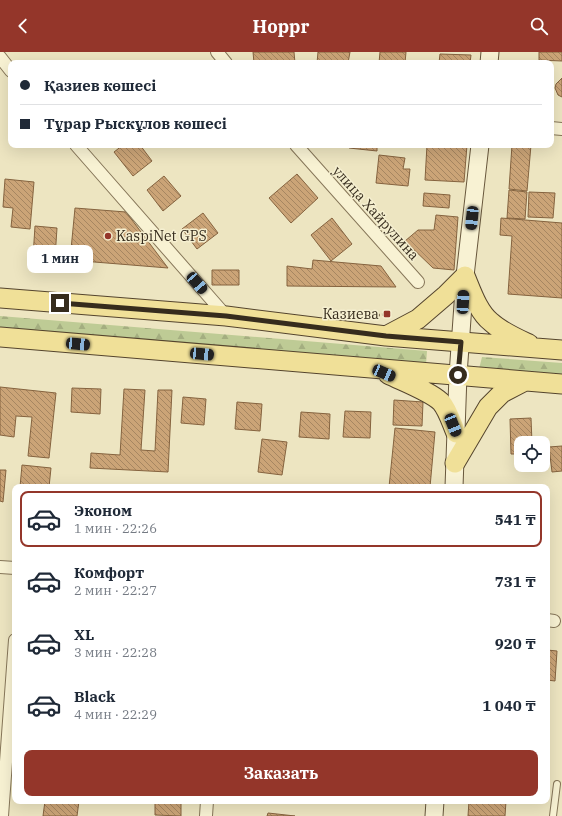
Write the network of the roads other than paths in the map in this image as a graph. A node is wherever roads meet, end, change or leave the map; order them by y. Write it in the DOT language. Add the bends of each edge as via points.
graph roads {
  1 [pos="217,52"];
  2 [pos="0,57"];
  3 [pos="224,60"];
  4 [pos="8,67"];
  5 [pos="79,148"];
  6 [pos="299,148"];
  7 [pos="480,148"];
  8 [pos="465,276"];
  9 [pos="418,282"];
  10 [pos="0,298"];
  11 [pos="226,316"];
  12 [pos="386,336"];
  13 [pos="0,337"];
  14 [pos="461,342"];
  15 [pos="537,348"];
  16 [pos="562,350"];
  17 [pos="374,368"];
  18 [pos="458,375"];
  19 [pos="526,381"];
  20 [pos="562,384"];
  21 [pos="456,434"];
  22 [pos="455,463"];
  23 [pos="454,484"];
  24 [pos="0,567"];
  25 [pos="12,568"];
  26 [pos="12,681"];
  27 [pos="557,784"];
  28 [pos="207,804"];
  29 [pos="435,804"];
  30 [pos="2,816"];
  31 [pos="206,816"];
  32 [pos="434,816"];
  33 [pos="553,816"];
  1 -- 3 [label="street"];
  2 -- 4 [label="street"];
  5 -- 11 [label="street"];
  6 -- 9 [label="street, улица Хайрулина"];
  7 -- 8 [label="street"];
  8 -- 12 [label="main road" via="418,319"];
  8 -- 14 [label="street"];
  8 -- 15 [label="main road" via="475,300 490,322"];
  10 -- 11 [label="main road"];
  11 -- 12 [label="main road"];
  12 -- 14 [label="main road"];
  13 -- 17 [label="main road"];
  14 -- 15 [label="main road"];
  14 -- 18 [label="street"];
  15 -- 16 [label="main road"];
  17 -- 18 [label="main road"];
  17 -- 21 [label="main road" via="441,402"];
  18 -- 19 [label="main road"];
  18 -- 21 [label="street"];
  19 -- 20 [label="main road"];
  19 -- 22 [label="main road" via="502,393 488,407"];
  21 -- 22 [label="street"];
  22 -- 23 [label="street"];
  24 -- 25 [label="street"];
  26 -- 30 [label="street"];
  27 -- 33 [label="lane"];
  28 -- 31 [label="street"];
  29 -- 32 [label="street"];
}
